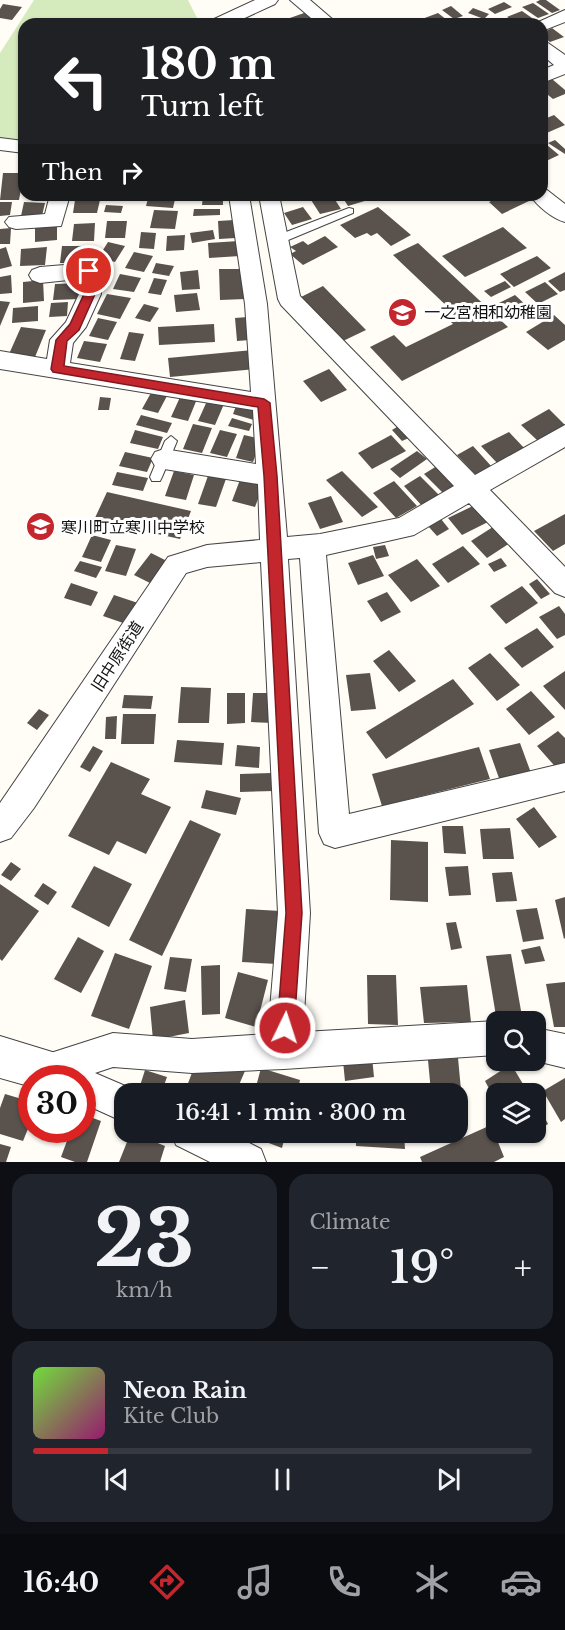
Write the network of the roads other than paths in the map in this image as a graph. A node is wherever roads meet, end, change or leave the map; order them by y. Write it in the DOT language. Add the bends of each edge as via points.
graph roads {
  1 [pos="269,0"];
  2 [pos="299,0"];
  3 [pos="565,15"];
  4 [pos="231,18"];
  5 [pos="322,18"];
  6 [pos="548,23"];
  7 [pos="548,52"];
  8 [pos="565,65"];
  9 [pos="548,74"];
  10 [pos="0,144"];
  11 [pos="18,146"];
  12 [pos="59,201"];
  13 [pos="240,201"];
  14 [pos="270,201"];
  15 [pos="547,201"];
  16 [pos="349,211"];
  17 [pos="565,216"];
  18 [pos="16,222"];
  19 [pos="278,240"];
  20 [pos="40,275"];
  21 [pos="0,360"];
  22 [pos="57,369"];
  23 [pos="264,403"];
  24 [pos="565,435"];
  25 [pos="164,459"];
  26 [pos="270,476"];
  27 [pos="473,488"];
  28 [pos="312,546"];
  29 [pos="274,550"];
  30 [pos="565,585"];
  31 [pos="565,777"];
  32 [pos="0,827"];
  33 [pos="486,1039"];
  34 [pos="546,1048"];
  35 [pos="565,1051"];
  36 [pos="284,1052"];
  37 [pos="0,1057"];
  38 [pos="25,1065"];
  39 [pos="88,1065"];
  40 [pos="96,1091"];
  41 [pos="114,1100"];
  42 [pos="211,1143"];
  43 [pos="248,1162"];
  1 -- 4 [label="street"];
  2 -- 5 [label="street"];
  3 -- 6 [label="street"];
  7 -- 8 [label="street"];
  8 -- 9 [label="street"];
  10 -- 11 [label="street"];
  12 -- 18 [label="street" via="54,221"];
  13 -- 23 [label="street" via="256,304"];
  14 -- 19 [label="street"];
  15 -- 17 [label="street"];
  16 -- 19 [label="lane"];
  19 -- 27 [label="street" via="289,299"];
  20 -- 22 [label="street" via="89,271 90,294 75,327 62,340"];
  21 -- 22 [label="street"];
  22 -- 23 [label="street"];
  23 -- 26 [label="street"];
  24 -- 27 [label="street, 旧中原街道"];
  25 -- 26 [label="street"];
  26 -- 29 [label="street"];
  27 -- 28 [label="street, 旧中原街道" via="405,527"];
  27 -- 30 [label="street"];
  28 -- 29 [label="street, 旧中原街道"];
  28 -- 31 [label="street" via="335,833"];
  29 -- 32 [label="street, 旧中原街道" via="207,556 177,565"];
  29 -- 36 [label="street" via="294,913"];
  33 -- 36 [label="street"];
  34 -- 35 [label="street"];
  36 -- 39 [label="street" via="192,1056 113,1050"];
  37 -- 38 [label="street"];
  40 -- 41 [label="street"];
  42 -- 43 [label="street"];
}
